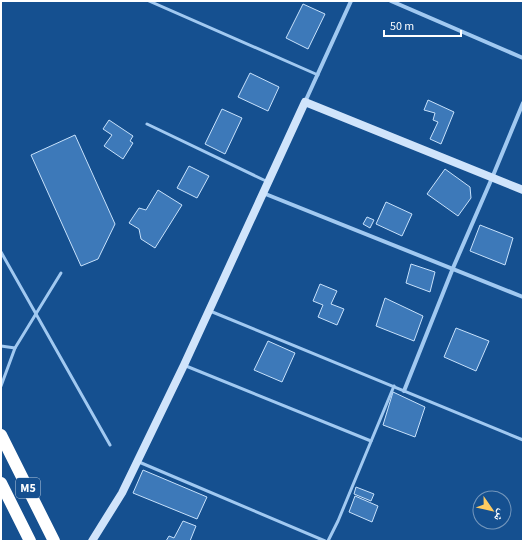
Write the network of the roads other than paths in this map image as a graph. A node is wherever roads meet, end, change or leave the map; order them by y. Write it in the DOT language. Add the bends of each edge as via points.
graph roads {
  1 [pos="149,1"];
  2 [pos="351,1"];
  3 [pos="391,1"];
  4 [pos="523,58"];
  5 [pos="318,75"];
  6 [pos="305,102"];
  7 [pos="523,103"];
  8 [pos="147,124"];
  9 [pos="492,178"];
  10 [pos="268,182"];
  11 [pos="523,190"];
  12 [pos="263,193"];
  13 [pos="1,252"];
  14 [pos="453,268"];
  15 [pos="61,273"];
  16 [pos="523,297"];
  17 [pos="209,311"];
  18 [pos="36,314"];
  19 [pos="1,346"];
  20 [pos="15,348"];
  21 [pos="184,365"];
  22 [pos="1,386"];
  23 [pos="394,386"];
  24 [pos="404,391"];
  25 [pos="1,435"];
  26 [pos="523,440"];
  27 [pos="371,441"];
  28 [pos="110,445"];
  29 [pos="137,461"];
  30 [pos="1,483"];
  31 [pos="30,541"];
  32 [pos="54,541"];
  33 [pos="92,541"];
  34 [pos="326,541"];
  1 -- 5 [label="lane"];
  2 -- 5 [label="street"];
  3 -- 4 [label="street"];
  5 -- 6 [label="street"];
  6 -- 9 [label="street"];
  6 -- 10 [label="street"];
  7 -- 9 [label="street"];
  8 -- 10 [label="lane"];
  9 -- 11 [label="street"];
  9 -- 14 [label="street"];
  10 -- 12 [label="street"];
  12 -- 14 [label="street"];
  12 -- 17 [label="street"];
  13 -- 18 [label="lane"];
  14 -- 16 [label="street"];
  14 -- 24 [label="street"];
  15 -- 18 [label="lane"];
  17 -- 21 [label="street"];
  17 -- 23 [label="lane"];
  18 -- 20 [label="lane"];
  18 -- 28 [label="lane"];
  19 -- 20 [label="lane"];
  20 -- 22 [label="lane"];
  21 -- 27 [label="lane"];
  21 -- 29 [label="street"];
  23 -- 24 [label="lane"];
  23 -- 27 [label="lane"];
  24 -- 26 [label="lane"];
  25 -- 32 [label="highway, M5"];
  27 -- 34 [label="lane" via="338,521"];
  29 -- 33 [label="street" via="122,493"];
  29 -- 34 [label="lane"];
  30 -- 31 [label="highway, M5"];
}
